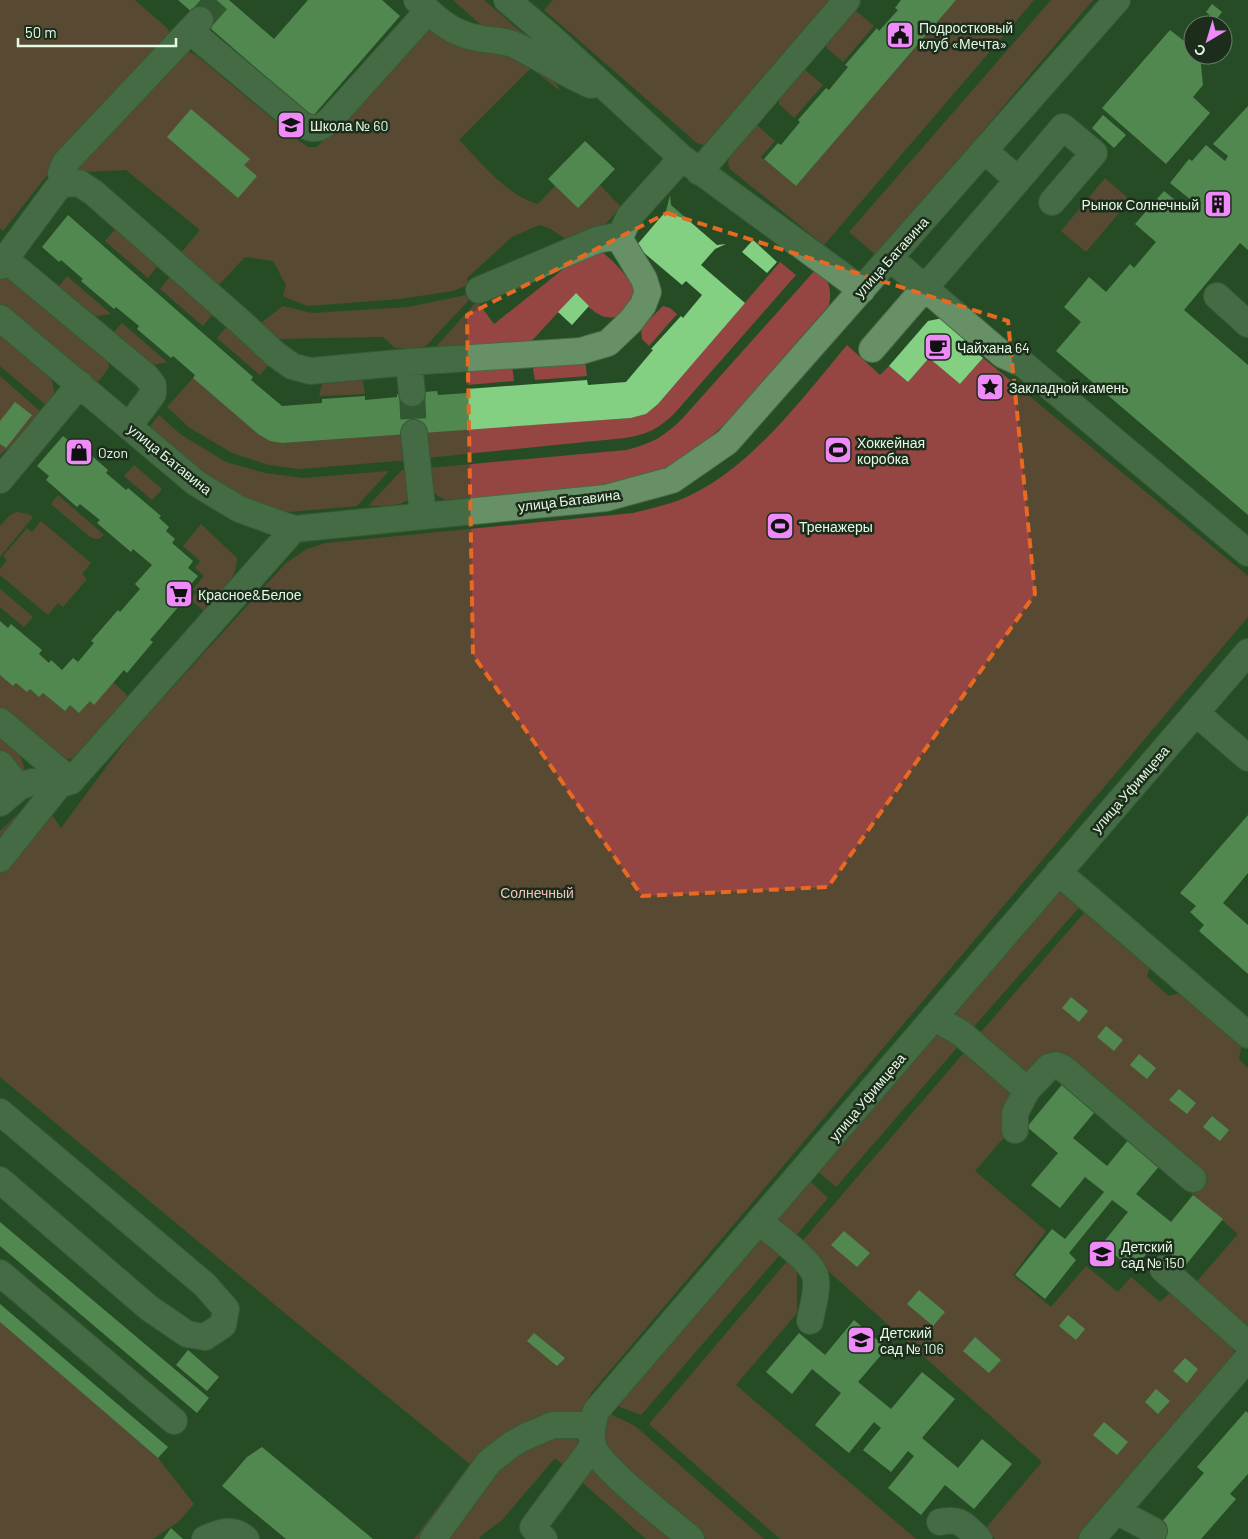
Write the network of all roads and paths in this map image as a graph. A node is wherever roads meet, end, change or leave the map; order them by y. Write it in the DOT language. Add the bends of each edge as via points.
graph roads {
  1 [pos="847,0"];
  2 [pos="1117,0"];
  3 [pos="521,4"];
  4 [pos="422,5"];
  5 [pos="612,94"];
  6 [pos="985,150"];
  7 [pos="691,165"];
  8 [pos="1018,180"];
  9 [pos="62,184"];
  10 [pos="1052,202"];
  11 [pos="621,235"];
  12 [pos="890,258"];
  13 [pos="3,263"];
  14 [pos="925,288"];
  15 [pos="479,290"];
  16 [pos="862,290"];
  17 [pos="1217,296"];
  18 [pos="0,318"];
  19 [pos="1248,324"];
  20 [pos="872,349"];
  21 [pos="409,362"];
  22 [pos="80,384"];
  23 [pos="412,393"];
  24 [pos="129,426"];
  25 [pos="414,433"];
  26 [pos="0,480"];
  27 [pos="423,516"];
  28 [pos="294,529"];
  29 [pos="1248,553"];
  30 [pos="1248,652"];
  31 [pos="1196,713"];
  32 [pos="0,721"];
  33 [pos="1248,758"];
  34 [pos="0,764"];
  35 [pos="65,783"];
  36 [pos="19,786"];
  37 [pos="0,803"];
  38 [pos="0,859"];
  39 [pos="1058,872"];
  40 [pos="934,1017"];
  41 [pos="1248,1035"];
  42 [pos="1027,1090"];
  43 [pos="0,1112"];
  44 [pos="1015,1130"];
  45 [pos="1193,1179"];
  46 [pos="0,1180"];
  47 [pos="759,1222"];
  48 [pos="1163,1269"];
  49 [pos="0,1273"];
  50 [pos="810,1321"];
  51 [pos="1248,1344"];
  52 [pos="1248,1358"];
  53 [pos="174,1421"];
  54 [pos="592,1435"];
  55 [pos="1116,1511"];
  56 [pos="940,1522"];
  57 [pos="1154,1531"];
  58 [pos="205,1539"];
  59 [pos="246,1539"];
  60 [pos="433,1539"];
  61 [pos="544,1539"];
  62 [pos="691,1539"];
  63 [pos="980,1539"];
  64 [pos="1092,1539"];
  1 -- 7 [label="street"];
  2 -- 6 [label="street, улица Батавина"];
  3 -- 5 [label="street"];
  4 -- 5 [label="street" via="444,25 460,34 518,46 581,81"];
  4 -- 9 [label="street" via="330,120 321,128 311,129 301,124 195,25 65,163 61,173"];
  5 -- 7 [label="street"];
  6 -- 8 [label="street"];
  6 -- 12 [label="street, улица Батавина"];
  7 -- 11 [label="street" via="629,217"];
  7 -- 16 [label="street"];
  8 -- 10 [label="street" via="1063,127 1094,153"];
  8 -- 14 [label="street"];
  9 -- 13 [label="street"];
  9 -- 21 [label="street" via="79,183 94,193 292,366 310,371"];
  11 -- 15 [label="street" via="597,240"];
  11 -- 21 [label="street" via="622,243 644,279 648,292 632,321 608,343 581,351"];
  12 -- 14 [label="street"];
  12 -- 16 [label="street, улица Батавина"];
  13 -- 24 [label="street" via="146,376 153,385 153,394"];
  14 -- 20 [label="street"];
  14 -- 29 [label="street" via="1003,356 1023,364"];
  16 -- 27 [label="street, улица Батавина" via="727,442 672,480 606,498"];
  17 -- 19 [label="street"];
  18 -- 22 [label="street, улица Батавина"];
  21 -- 23 [label="street"];
  22 -- 24 [label="street, улица Батавина"];
  22 -- 26 [label="street"];
  24 -- 28 [label="street, улица Батавина" via="196,483 239,509"];
  25 -- 27 [label="street"];
  27 -- 28 [label="street, улица Батавина"];
  28 -- 35 [label="street"];
  30 -- 31 [label="street, улица Уфимцева"];
  31 -- 33 [label="street"];
  31 -- 39 [label="street, улица Уфимцева"];
  32 -- 35 [label="street"];
  34 -- 36 [label="street"];
  35 -- 36 [label="street" via="32,782"];
  35 -- 38 [label="street"];
  36 -- 37 [label="street"];
  39 -- 40 [label="street, улица Уфимцева"];
  39 -- 41 [label="street"];
  40 -- 42 [label="street" via="962,1034"];
  40 -- 47 [label="street, улица Уфимцева"];
  42 -- 44 [label="street" via="1015,1113"];
  42 -- 45 [label="street" via="1049,1067 1063,1068"];
  43 -- 46 [label="street" via="205,1285 226,1309 223,1325 205,1337 187,1334 149,1308"];
  47 -- 50 [label="street" via="810,1266 816,1287"];
  47 -- 54 [label="street, улица Уфимцева" via="596,1411"];
  48 -- 51 [label="street"];
  49 -- 53 [label="street"];
  52 -- 55 [label="street"];
  54 -- 60 [label="street" via="553,1426 512,1444 489,1462"];
  54 -- 61 [label="street, улица Уфимцева" via="532,1527"];
  54 -- 62 [label="street" via="600,1460"];
  55 -- 57 [label="street"];
  55 -- 64 [label="street"];
  56 -- 63 [label="street" via="959,1521"];
  58 -- 59 [label="street" via="228,1531"];
}
